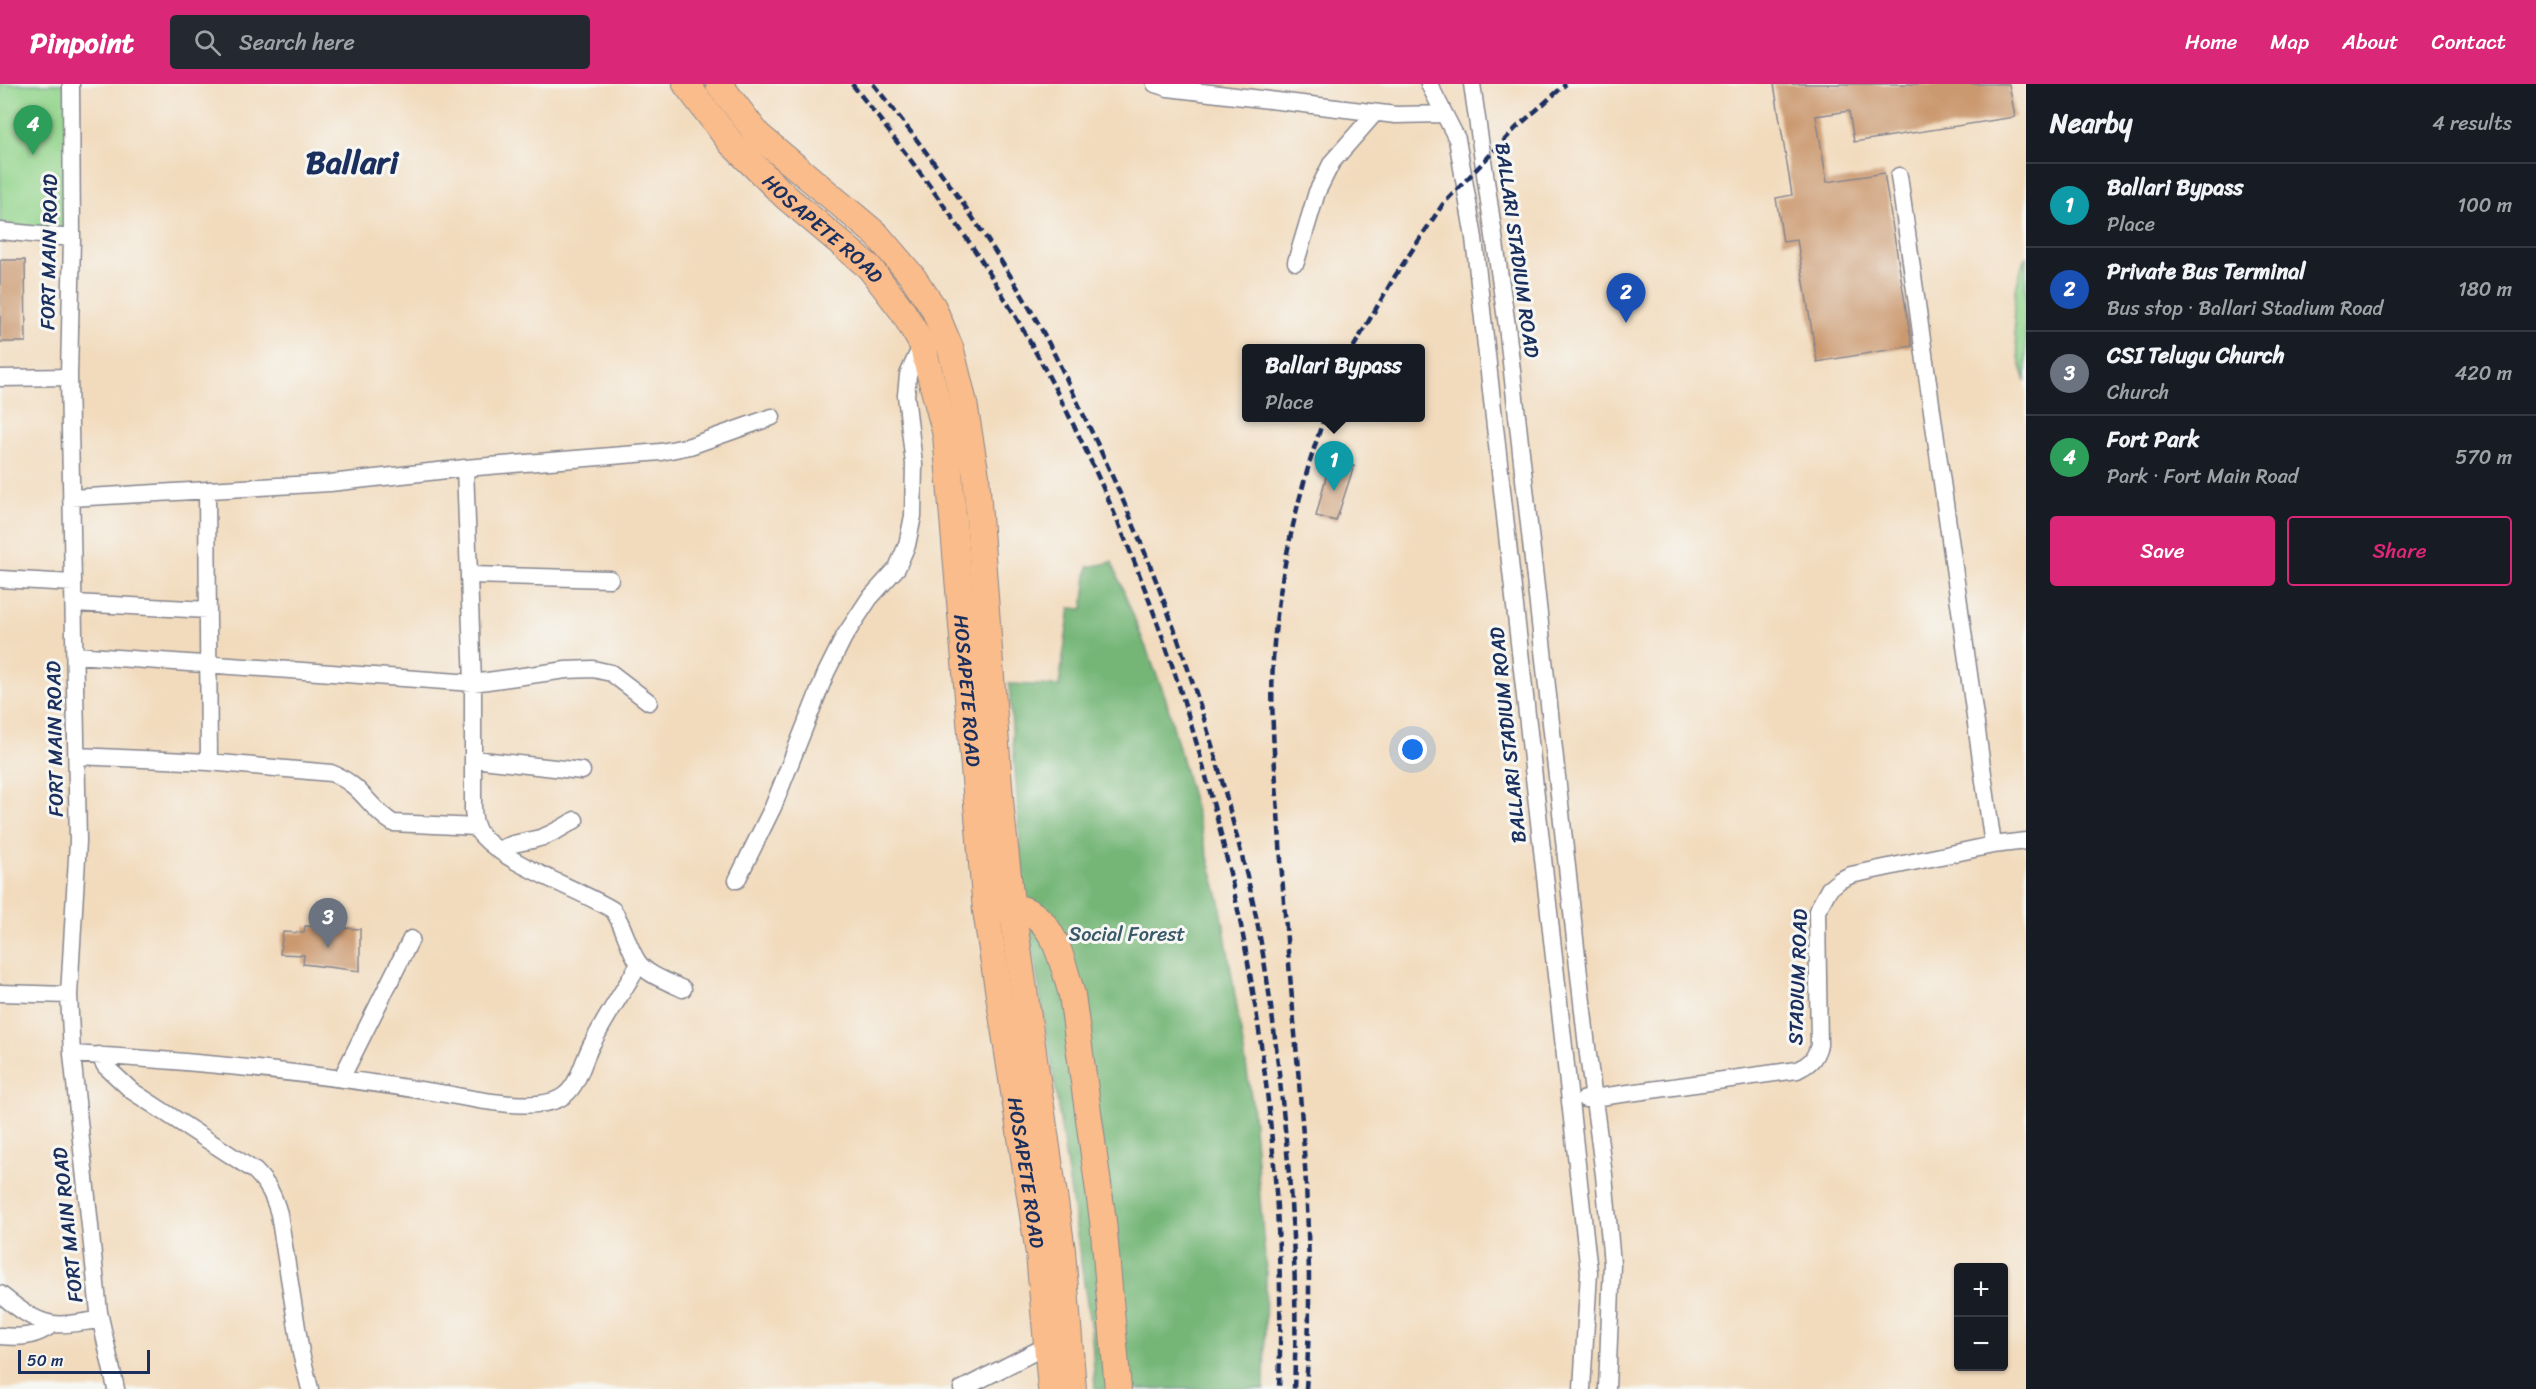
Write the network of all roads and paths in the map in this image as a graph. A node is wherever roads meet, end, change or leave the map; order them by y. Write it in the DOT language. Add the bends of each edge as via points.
graph roads {
  1 [pos="71,84"];
  2 [pos="686,84"];
  3 [pos="719,84"];
  4 [pos="1155,84"];
  5 [pos="1429,84"];
  6 [pos="1472,84"];
  7 [pos="1375,113"];
  8 [pos="1444,114"];
  9 [pos="1899,176"];
  10 [pos="0,231"];
  11 [pos="72,238"];
  12 [pos="1296,262"];
  13 [pos="1507,326"];
  14 [pos="1484,328"];
  15 [pos="922,344"];
  16 [pos="69,376"];
  17 [pos="0,378"];
  18 [pos="772,417"];
  19 [pos="465,468"];
  20 [pos="207,490"];
  21 [pos="71,498"];
  22 [pos="470,575"];
  23 [pos="0,579"];
  24 [pos="610,579"];
  25 [pos="73,583"];
  26 [pos="74,603"];
  27 [pos="208,610"];
  28 [pos="75,655"];
  29 [pos="208,664"];
  30 [pos="473,683"];
  31 [pos="650,702"];
  32 [pos="77,756"];
  33 [pos="472,759"];
  34 [pos="209,762"];
  35 [pos="582,771"];
  36 [pos="575,820"];
  37 [pos="476,827"];
  38 [pos="2026,841"];
  39 [pos="1993,844"];
  40 [pos="499,850"];
  41 [pos="737,880"];
  42 [pos="1011,908"];
  43 [pos="986,911"];
  44 [pos="411,939"];
  45 [pos="639,963"];
  46 [pos="683,989"];
  47 [pos="0,993"];
  48 [pos="69,995"];
  49 [pos="72,1054"];
  50 [pos="99,1055"];
  51 [pos="342,1077"];
  52 [pos="1595,1098"];
  53 [pos="1569,1102"];
  54 [pos="0,1294"];
  55 [pos="100,1320"];
  56 [pos="53,1324"];
  57 [pos="0,1336"];
  58 [pos="1048,1345"];
  59 [pos="116,1389"];
  60 [pos="310,1389"];
  61 [pos="962,1389"];
  62 [pos="1051,1389"];
  63 [pos="1073,1389"];
  64 [pos="1118,1389"];
  65 [pos="1582,1389"];
  66 [pos="1606,1389"];
  1 -- 11 [label="street, FORT MAIN ROAD"];
  2 -- 15 [label="highway, HOSAPETE ROAD" via="731,143 786,197 869,267"];
  3 -- 42 [label="highway, HOSAPETE ROAD" via="758,135 877,235 933,307 951,350 964,403 980,522"];
  4 -- 7 [label="street"];
  5 -- 8 [label="street, BALLARI STADIUM ROAD"];
  6 -- 13 [label="street, BALLARI STADIUM ROAD"];
  7 -- 8 [label="street"];
  7 -- 12 [label="street" via="1332,162 1317,192"];
  8 -- 14 [label="street, BALLARI STADIUM ROAD" via="1457,139"];
  9 -- 39 [label="street"];
  10 -- 11 [label="street"];
  11 -- 16 [label="street, FORT MAIN ROAD"];
  13 -- 14 [label="street"];
  13 -- 52 [label="street, BALLARI STADIUM ROAD"];
  14 -- 53 [label="street, BALLARI STADIUM ROAD"];
  15 -- 41 [label="street" via="908,375 906,395 914,464 913,516 907,545 897,568 869,599 844,637 773,807"];
  15 -- 43 [label="highway, HOSAPETE ROAD" via="946,435"];
  16 -- 17 [label="street"];
  16 -- 21 [label="street, FORT MAIN ROAD"];
  18 -- 19 [label="street" via="661,452"];
  19 -- 20 [label="street" via="330,483"];
  19 -- 22 [label="street"];
  20 -- 21 [label="street"];
  20 -- 27 [label="street"];
  21 -- 25 [label="street, FORT MAIN ROAD"];
  22 -- 24 [label="street"];
  22 -- 30 [label="street"];
  23 -- 25 [label="street"];
  25 -- 26 [label="street, FORT MAIN ROAD"];
  26 -- 27 [label="street"];
  26 -- 28 [label="street, FORT MAIN ROAD"];
  27 -- 29 [label="street"];
  28 -- 29 [label="street"];
  28 -- 32 [label="street, FORT MAIN ROAD"];
  29 -- 30 [label="street"];
  29 -- 34 [label="street"];
  30 -- 31 [label="street" via="593,669 611,673"];
  30 -- 33 [label="street"];
  32 -- 34 [label="street"];
  32 -- 48 [label="street, FORT MAIN ROAD" via="78,841"];
  33 -- 35 [label="street"];
  33 -- 37 [label="street"];
  34 -- 37 [label="street" via="331,773 348,780 393,823"];
  36 -- 40 [label="street" via="545,836 511,843"];
  37 -- 40 [label="street"];
  38 -- 39 [label="street, STADIUM ROAD"];
  39 -- 52 [label="street, STADIUM ROAD" via="1851,875 1829,889 1817,911 1819,1045 1810,1064 1797,1070"];
  40 -- 45 [label="street" via="614,910"];
  42 -- 43 [label="highway"];
  42 -- 63 [label="highway, HOSAPETE ROAD" via="1062,1250"];
  42 -- 64 [label="highway" via="1034,914 1044,925 1072,995 1103,1221"];
  43 -- 58 [label="highway, HOSAPETE ROAD" via="1039,1254"];
  44 -- 51 [label="street"];
  45 -- 46 [label="street"];
  45 -- 51 [label="street" via="592,1043 577,1077 566,1094 553,1100 534,1104 487,1101"];
  47 -- 48 [label="street"];
  48 -- 49 [label="street, FORT MAIN ROAD"];
  49 -- 50 [label="street"];
  49 -- 55 [label="street, FORT MAIN ROAD"];
  50 -- 51 [label="street"];
  50 -- 60 [label="street" via="105,1066 132,1091 255,1171 267,1183 279,1214"];
  52 -- 53 [label="street, STADIUM ROAD"];
  52 -- 66 [label="street, BALLARI STADIUM ROAD" via="1612,1264"];
  53 -- 65 [label="street, BALLARI STADIUM ROAD" via="1589,1272"];
  54 -- 56 [label="street" via="33,1317"];
  55 -- 56 [label="street"];
  55 -- 59 [label="street, FORT MAIN ROAD"];
  56 -- 57 [label="street" via="30,1336"];
  58 -- 61 [label="street"];
  58 -- 62 [label="highway, HOSAPETE ROAD"];
}
